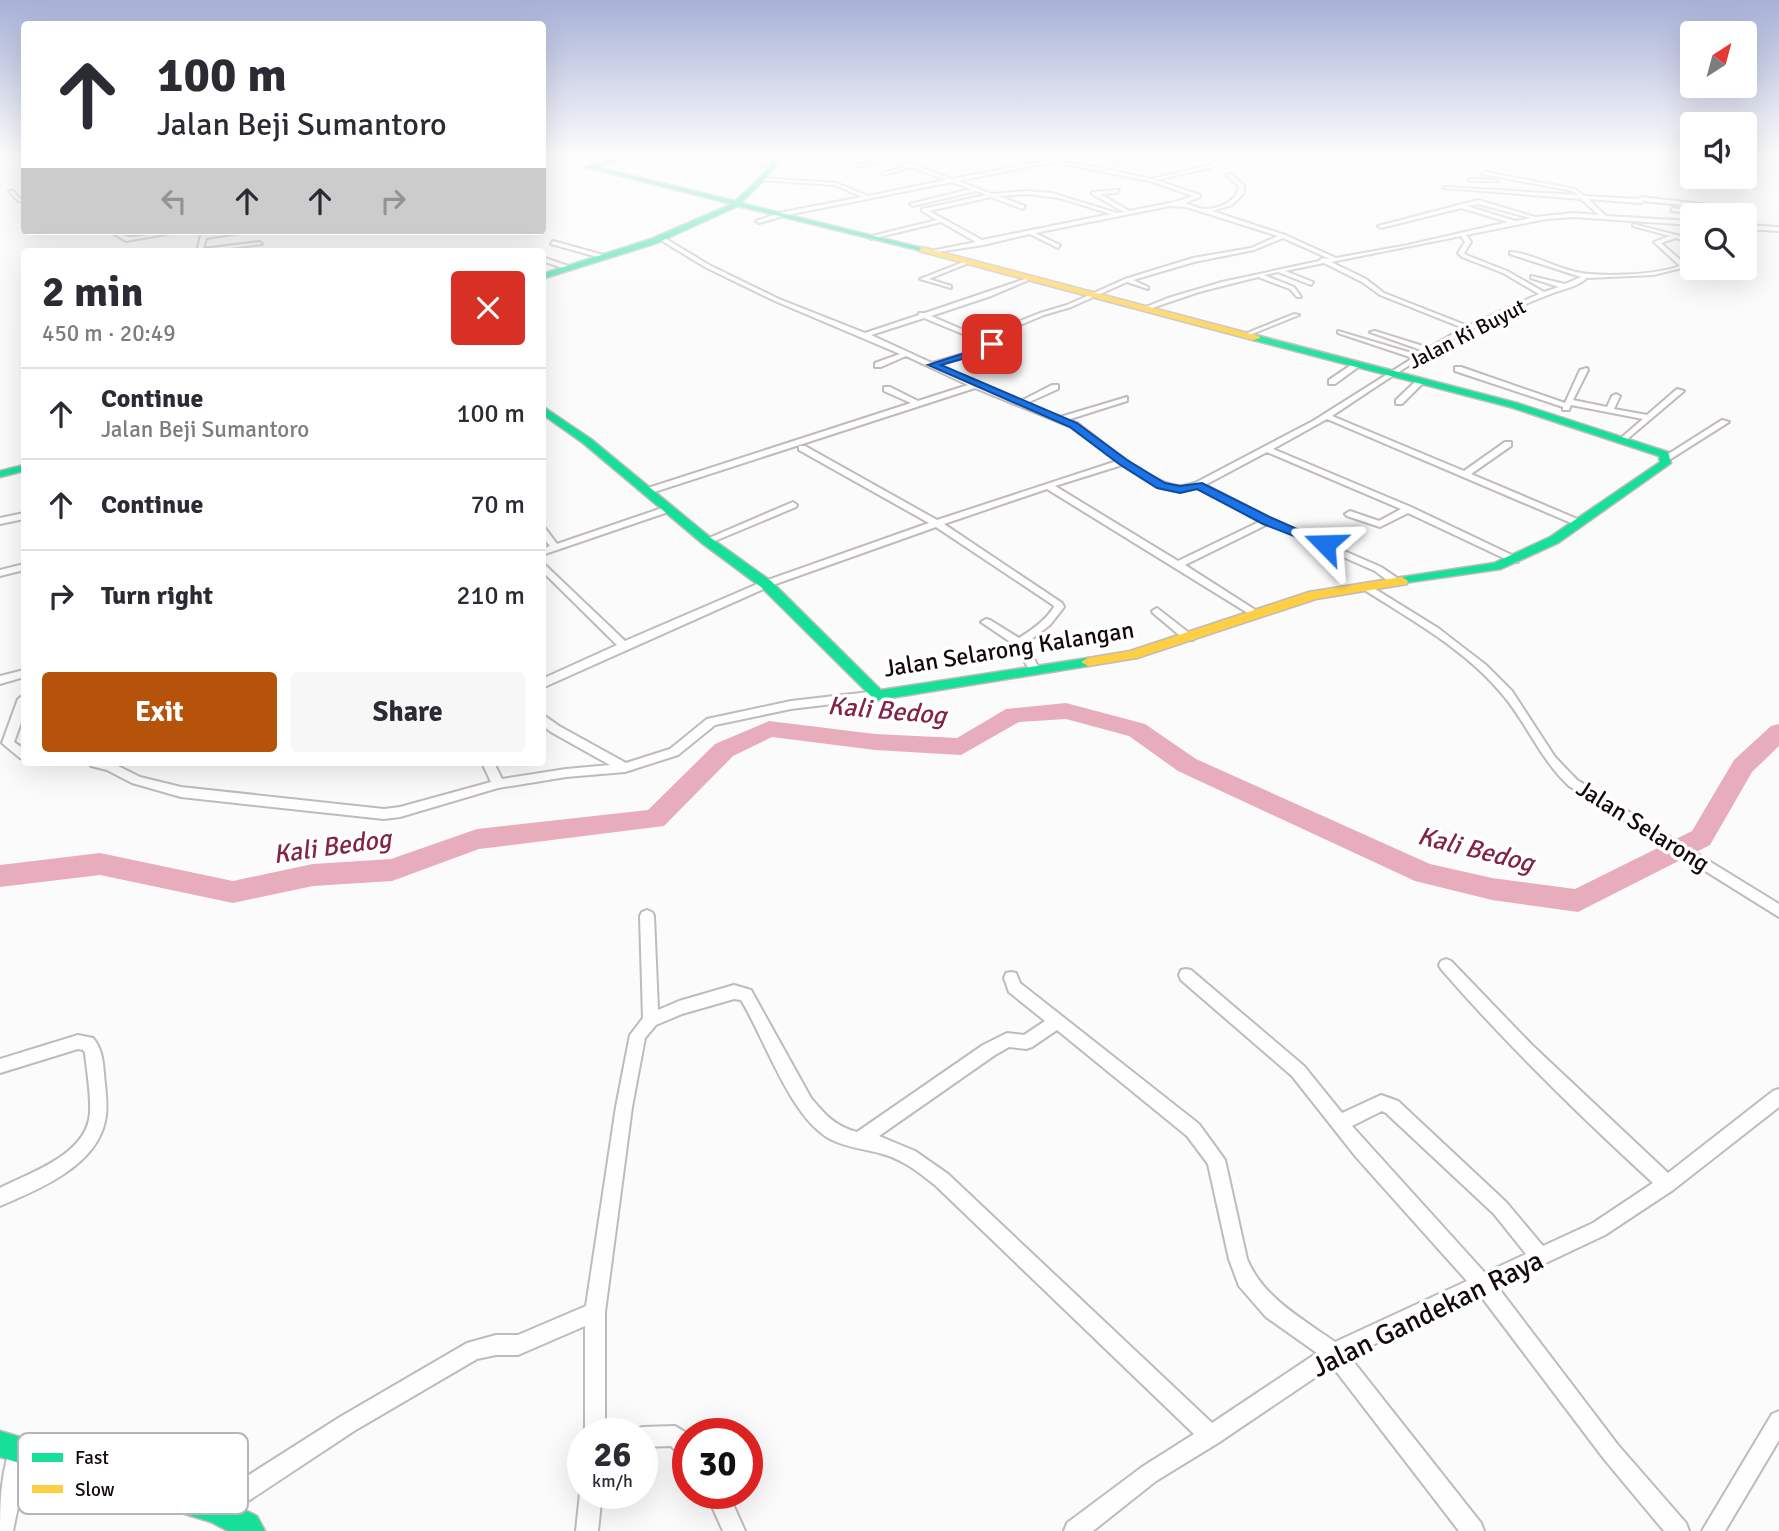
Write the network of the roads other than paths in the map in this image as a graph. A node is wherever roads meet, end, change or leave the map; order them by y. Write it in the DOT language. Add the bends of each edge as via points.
graph roads {
  1 [pos="686,226"];
  2 [pos="833,226"];
  3 [pos="913,226"];
  4 [pos="953,226"];
  5 [pos="1066,226"];
  6 [pos="1254,226"];
  7 [pos="1499,226"];
  8 [pos="1639,226"];
  9 [pos="998,228"];
  10 [pos="1757,228"];
  11 [pos="1779,229"];
  12 [pos="1033,234"];
  13 [pos="1462,234"];
  14 [pos="119,235"];
  15 [pos="144,235"];
  16 [pos="871,236"];
  17 [pos="1283,236"];
  18 [pos="1677,236"];
  19 [pos="1016,237"];
  20 [pos="1680,237"];
  21 [pos="661,238"];
  22 [pos="553,243"];
  23 [pos="983,243"];
  24 [pos="1058,246"];
  25 [pos="211,248"];
  26 [pos="258,248"];
  27 [pos="933,252"];
  28 [pos="1512,253"];
  29 [pos="605,257"];
  30 [pos="1333,258"];
  31 [pos="546,260"];
  32 [pos="1322,260"];
  33 [pos="968,262"];
  34 [pos="1577,263"];
  35 [pos="569,268"];
  36 [pos="1280,271"];
  37 [pos="546,276"];
  38 [pos="1260,276"];
  39 [pos="1585,276"];
  40 [pos="1533,277"];
  41 [pos="1029,278"];
  42 [pos="1127,280"];
  43 [pos="1311,283"];
  44 [pos="949,287"];
  45 [pos="1567,287"];
  46 [pos="1146,288"];
  47 [pos="1544,294"];
  48 [pos="1091,295"];
  49 [pos="1299,296"];
  50 [pos="1144,309"];
  51 [pos="921,314"];
  52 [pos="1296,315"];
  53 [pos="1468,328"];
  54 [pos="1340,332"];
  55 [pos="1373,332"];
  56 [pos="865,335"];
  57 [pos="1245,335"];
  58 [pos="978,339"];
  59 [pos="1429,350"];
  60 [pos="908,353"];
  61 [pos="1418,357"];
  62 [pos="878,365"];
  63 [pos="932,365"];
  64 [pos="1357,365"];
  65 [pos="1458,369"];
  66 [pos="1584,370"];
  67 [pos="1390,374"];
  68 [pos="1332,382"];
  69 [pos="1420,382"];
  70 [pos="975,385"];
  71 [pos="1055,387"];
  72 [pos="887,389"];
  73 [pos="1680,391"];
  74 [pos="1526,393"];
  75 [pos="1616,397"];
  76 [pos="1124,399"];
  77 [pos="1399,402"];
  78 [pos="916,403"];
  79 [pos="1022,403"];
  80 [pos="1511,406"];
  81 [pos="1565,409"];
  82 [pos="1610,409"];
  83 [pos="546,412"];
  84 [pos="1326,416"];
  85 [pos="1649,418"];
  86 [pos="1061,419"];
  87 [pos="1725,422"];
  88 [pos="1625,439"];
  89 [pos="1508,444"];
  90 [pos="802,448"];
  91 [pos="1267,449"];
  92 [pos="1666,458"];
  93 [pos="1123,462"];
  94 [pos="21,469"];
  95 [pos="0,474"];
  96 [pos="1465,475"];
  97 [pos="1198,485"];
  98 [pos="1049,486"];
  99 [pos="648,491"];
  100 [pos="793,505"];
  101 [pos="668,509"];
  102 [pos="1408,509"];
  103 [pos="1350,514"];
  104 [pos="21,517"];
  105 [pos="0,521"];
  106 [pos="1268,521"];
  107 [pos="936,523"];
  108 [pos="1579,523"];
  109 [pos="546,535"];
  110 [pos="707,541"];
  111 [pos="556,548"];
  112 [pos="546,551"];
  113 [pos="1515,560"];
  114 [pos="1176,566"];
  115 [pos="21,568"];
  116 [pos="546,569"];
  117 [pos="0,573"];
  118 [pos="1396,582"];
  119 [pos="766,584"];
  120 [pos="1367,587"];
  121 [pos="1157,611"];
  122 [pos="1255,612"];
  123 [pos="986,622"];
  124 [pos="1189,638"];
  125 [pos="1018,642"];
  126 [pos="624,646"];
  127 [pos="1034,669"];
  128 [pos="21,675"];
  129 [pos="0,680"];
  130 [pos="546,682"];
  131 [pos="877,695"];
  132 [pos="21,707"];
  133 [pos="546,721"];
  134 [pos="21,753"];
  135 [pos="107,766"];
  136 [pos="489,766"];
  137 [pos="625,768"];
  138 [pos="498,784"];
  139 [pos="1779,911"];
  140 [pos="646,916"];
  141 [pos="1446,965"];
  142 [pos="1186,975"];
  143 [pos="1011,978"];
  144 [pos="651,1020"];
  145 [pos="1056,1020"];
  146 [pos="0,1066"];
  147 [pos="1779,1097"];
  148 [pos="1340,1123"];
  149 [pos="861,1139"];
  150 [pos="1667,1184"];
  151 [pos="0,1197"];
  152 [pos="1540,1256"];
  153 [pos="1486,1288"];
  154 [pos="595,1312"];
  155 [pos="1522,1332"];
  156 [pos="1336,1356"];
  157 [pos="595,1418"];
  158 [pos="1779,1421"];
  159 [pos="1211,1436"];
  160 [pos="10,1446"];
  161 [pos="248,1489"];
  162 [pos="589,1509"];
  163 [pos="724,1509"];
  164 [pos="224,1514"];
  165 [pos="2,1531"];
  166 [pos="251,1531"];
  167 [pos="587,1531"];
  168 [pos="734,1531"];
  169 [pos="1075,1531"];
  170 [pos="1474,1531"];
  171 [pos="1678,1531"];
  172 [pos="1713,1531"];
  1 -- 21 [label="street"];
  2 -- 16 [label="street"];
  3 -- 16 [label="street"];
  4 -- 23 [label="street"];
  5 -- 12 [label="street"];
  6 -- 17 [label="street"];
  7 -- 13 [label="street"];
  8 -- 18 [label="street"];
  9 -- 19 [label="street"];
  10 -- 11 [label="street"];
  12 -- 19 [label="street"];
  12 -- 24 [label="street"];
  13 -- 30 [label="street"];
  13 -- 47 [label="street" via="1468,242 1461,253 1464,256"];
  14 -- 15 [label="street" via="126,239"];
  16 -- 27 [label="street"];
  17 -- 30 [label="street"];
  17 -- 42 [label="street" via="1252,249 1193,260"];
  18 -- 20 [label="street"];
  18 -- 39 [label="street" via="1657,242 1684,263 1679,270"];
  19 -- 23 [label="street"];
  21 -- 29 [label="street"];
  21 -- 56 [label="street" via="777,300"];
  22 -- 29 [label="street"];
  23 -- 27 [label="street"];
  25 -- 26 [label="street" via="259,244"];
  27 -- 33 [label="street"];
  28 -- 39 [label="street"];
  29 -- 35 [label="street"];
  30 -- 32 [label="street"];
  31 -- 35 [label="street"];
  32 -- 36 [label="street"];
  32 -- 53 [label="street" via="1382,294"];
  33 -- 41 [label="street"];
  33 -- 44 [label="street" via="922,280"];
  34 -- 39 [label="street"];
  35 -- 37 [label="street"];
  36 -- 38 [label="street"];
  36 -- 43 [label="street"];
  38 -- 49 [label="street" via="1292,288"];
  38 -- 50 [label="street"];
  39 -- 45 [label="street, Jalan Ki Buyut"];
  40 -- 45 [label="street"];
  41 -- 48 [label="street"];
  41 -- 51 [label="street" via="989,297"];
  42 -- 46 [label="street"];
  42 -- 48 [label="street"];
  45 -- 47 [label="street, Jalan Ki Buyut"];
  47 -- 53 [label="street, Jalan Ki Buyut"];
  48 -- 50 [label="street"];
  48 -- 58 [label="street"];
  50 -- 57 [label="street"];
  51 -- 56 [label="street"];
  51 -- 58 [label="street"];
  52 -- 57 [label="street"];
  53 -- 59 [label="street, Jalan Ki Buyut"];
  54 -- 61 [label="street"];
  55 -- 59 [label="street"];
  56 -- 60 [label="street"];
  57 -- 64 [label="street"];
  58 -- 63 [label="street" via="993,347"];
  59 -- 61 [label="street, Jalan Ki Buyut"];
  60 -- 62 [label="street"];
  60 -- 63 [label="street"];
  61 -- 67 [label="street, Jalan Ki Buyut"];
  63 -- 70 [label="street"];
  64 -- 67 [label="street"];
  64 -- 68 [label="street"];
  65 -- 74 [label="street"];
  66 -- 81 [label="street"];
  67 -- 69 [label="street"];
  67 -- 84 [label="street, Jalan Ki Buyut"];
  69 -- 77 [label="street"];
  69 -- 80 [label="street"];
  70 -- 78 [label="street"];
  70 -- 79 [label="street"];
  71 -- 79 [label="street"];
  72 -- 78 [label="street"];
  73 -- 85 [label="street"];
  74 -- 80 [label="street"];
  74 -- 81 [label="street"];
  75 -- 82 [label="street"];
  76 -- 86 [label="street"];
  78 -- 99 [label="street"];
  79 -- 86 [label="street"];
  80 -- 81 [label="street"];
  81 -- 82 [label="street"];
  81 -- 88 [label="street"];
  82 -- 85 [label="street"];
  83 -- 99 [label="street, Jalan Selarong Kalangan"];
  84 -- 91 [label="street, Jalan Ki Buyut"];
  84 -- 96 [label="street"];
  85 -- 88 [label="street"];
  86 -- 93 [label="street"];
  87 -- 92 [label="street"];
  88 -- 92 [label="street" via="1655,449"];
  89 -- 96 [label="street"];
  90 -- 107 [label="street"];
  91 -- 97 [label="street, Jalan Ki Buyut"];
  91 -- 102 [label="street"];
  92 -- 108 [label="street, Jalan Selarong Kalangan" via="1662,467"];
  93 -- 97 [label="street" via="1169,488"];
  93 -- 98 [label="street"];
  94 -- 95 [label="street"];
  96 -- 108 [label="street"];
  97 -- 106 [label="street"];
  98 -- 107 [label="street"];
  98 -- 114 [label="street"];
  99 -- 101 [label="street, Jalan Selarong Kalangan"];
  100 -- 110 [label="street"];
  101 -- 110 [label="street, Jalan Selarong Kalangan"];
  101 -- 111 [label="street"];
  102 -- 103 [label="street" via="1380,524"];
  102 -- 113 [label="street"];
  104 -- 105 [label="street"];
  106 -- 114 [label="street"];
  106 -- 118 [label="street" via="1378,569"];
  107 -- 119 [label="street"];
  107 -- 125 [label="street" via="1057,603 1056,614"];
  108 -- 113 [label="street, Jalan Selarong Kalangan"];
  109 -- 111 [label="street"];
  110 -- 119 [label="street, Jalan Selarong Kalangan"];
  111 -- 112 [label="street"];
  113 -- 118 [label="street, Jalan Selarong Kalangan"];
  114 -- 122 [label="street"];
  115 -- 117 [label="street"];
  116 -- 126 [label="street"];
  118 -- 120 [label="street, Jalan Selarong Kalangan"];
  119 -- 126 [label="street"];
  119 -- 131 [label="street, Jalan Selarong Kalangan"];
  120 -- 122 [label="street, Jalan Selarong Kalangan"];
  120 -- 139 [label="street, Jalan Selarong" via="1475,660 1515,703 1543,751 1593,798"];
  121 -- 124 [label="street"];
  122 -- 124 [label="street, Jalan Selarong Kalangan"];
  123 -- 125 [label="street"];
  124 -- 127 [label="street, Jalan Selarong Kalangan" via="1132,655"];
  125 -- 127 [label="street"];
  126 -- 130 [label="street"];
  127 -- 131 [label="street, Jalan Selarong Kalangan"];
  128 -- 129 [label="street"];
  131 -- 137 [label="street" via="791,705 711,722 674,752"];
  132 -- 134 [label="street" via="8,743"];
  133 -- 137 [label="street"];
  135 -- 138 [label="street" via="136,780 181,792 384,814 417,809"];
  136 -- 138 [label="street"];
  137 -- 138 [label="street"];
  140 -- 144 [label="street"];
  141 -- 150 [label="street" via="1547,1073"];
  142 -- 148 [label="street" via="1298,1071"];
  143 -- 145 [label="street" via="1014,987"];
  144 -- 149 [label="street" via="734,992 746,995 811,1113 832,1132"];
  144 -- 154 [label="street" via="638,1035 633,1056"];
  145 -- 149 [label="street" via="1026,1042 1007,1040 989,1050"];
  145 -- 156 [label="street" via="1193,1130 1216,1160 1246,1279 1273,1310"];
  146 -- 151 [label="street" via="87,1043 93,1050 98,1120 80,1153"];
  147 -- 150 [label="street, Jalan Gandekan Raya"];
  148 -- 152 [label="street" via="1381,1103 1392,1107 1500,1208"];
  148 -- 153 [label="street"];
  149 -- 159 [label="street" via="908,1155 942,1180"];
  150 -- 152 [label="street, Jalan Gandekan Raya" via="1600,1229"];
  152 -- 153 [label="street, Jalan Gandekan Raya"];
  153 -- 155 [label="street"];
  153 -- 156 [label="street, Jalan Gandekan Raya"];
  154 -- 157 [label="street"];
  154 -- 161 [label="street" via="518,1345 474,1350 346,1424"];
  155 -- 171 [label="street" via="1611,1452"];
  156 -- 159 [label="street, Jalan Gandekan Raya"];
  156 -- 170 [label="street"];
  158 -- 172 [label="street"];
  159 -- 169 [label="street, Jalan Gandekan Raya" via="1149,1474"];
  160 -- 165 [label="street"];
  162 -- 167 [label="street"];
  163 -- 168 [label="street"];
  164 -- 166 [label="street"];
}
